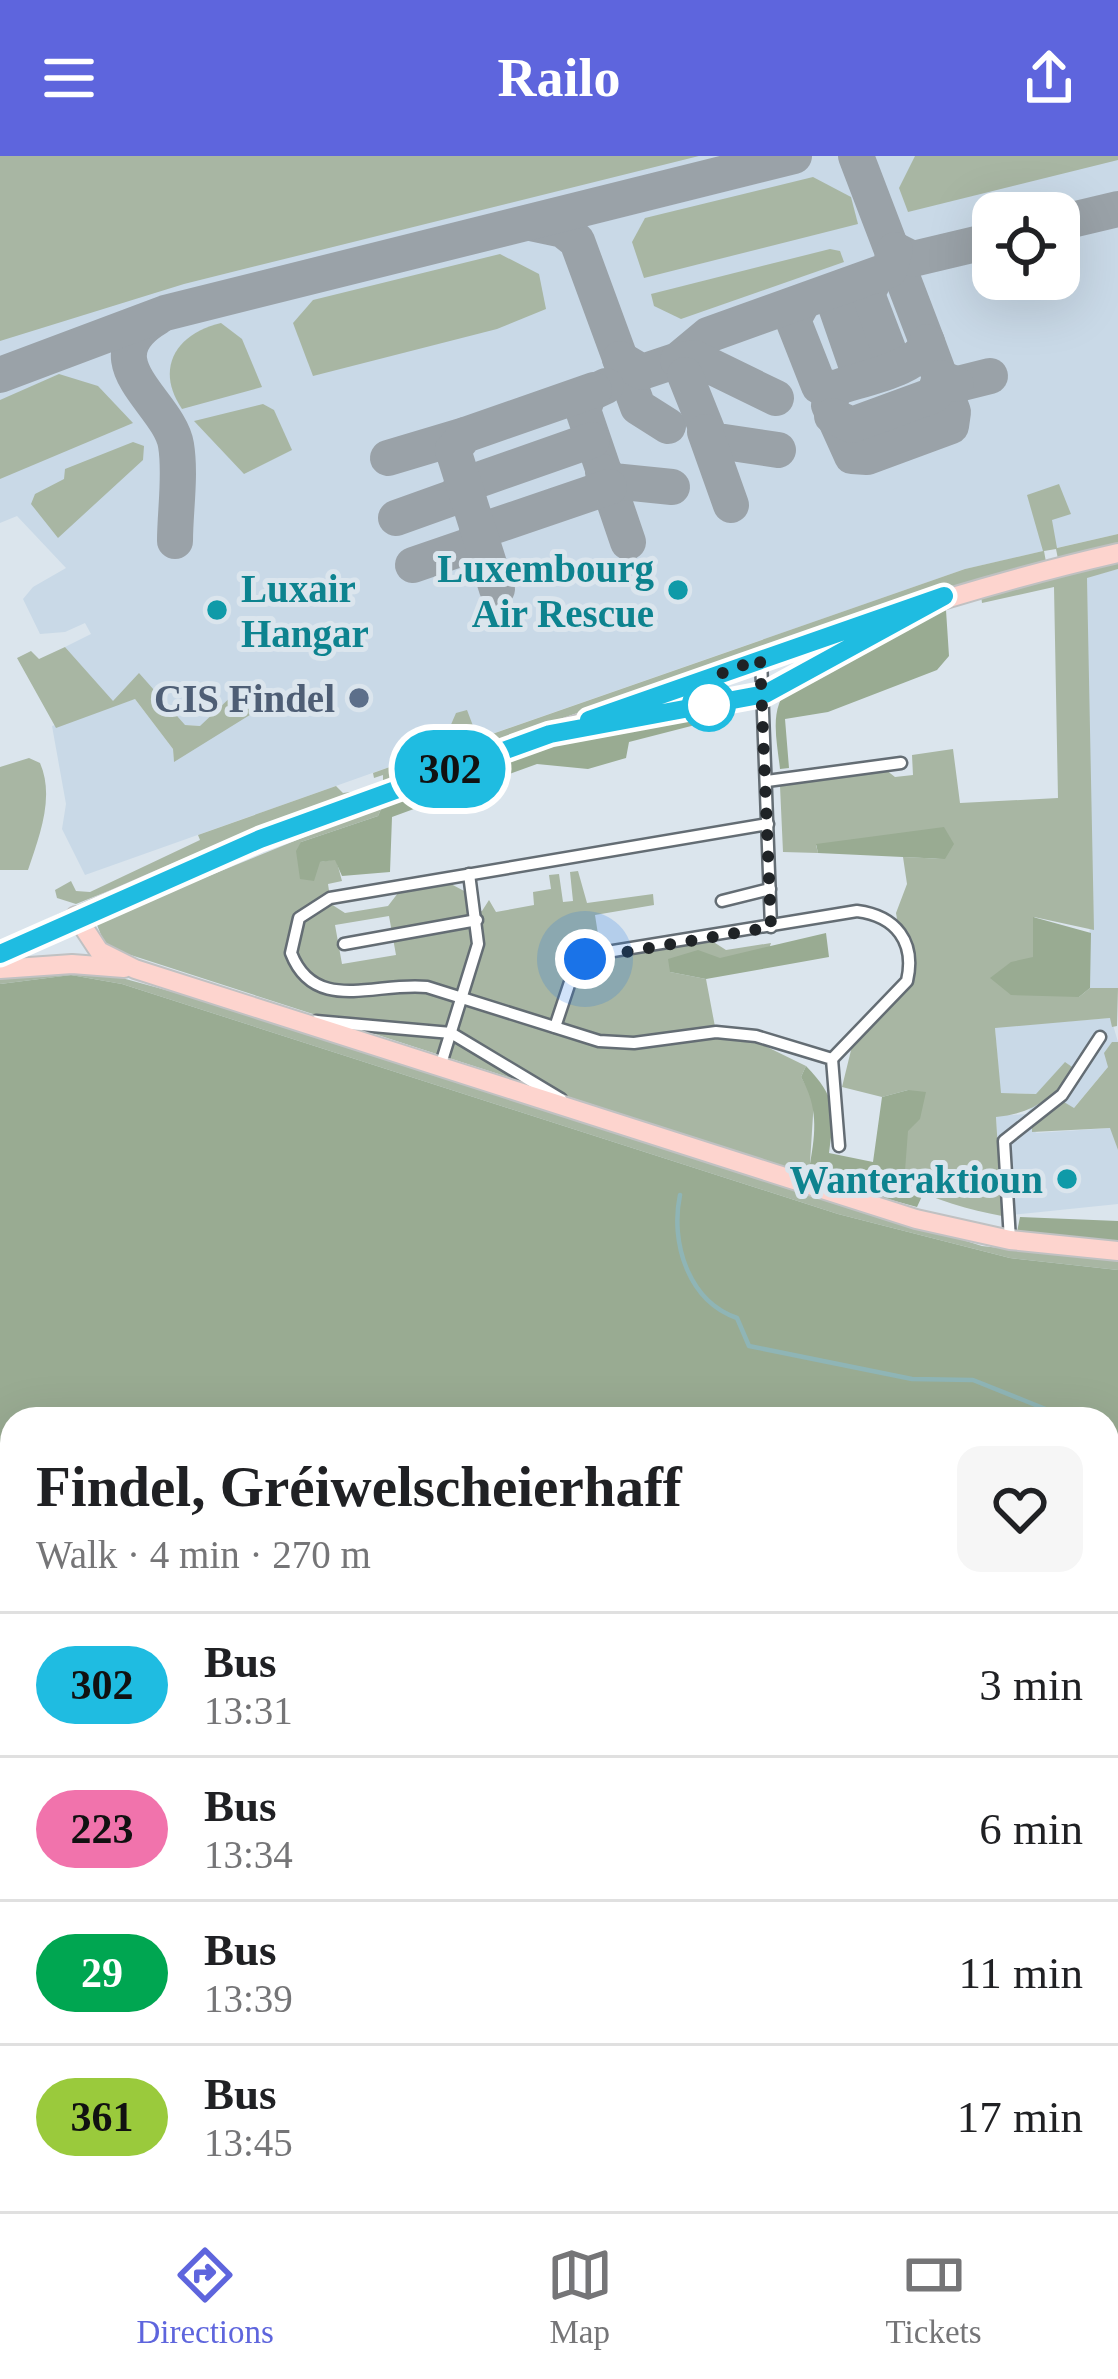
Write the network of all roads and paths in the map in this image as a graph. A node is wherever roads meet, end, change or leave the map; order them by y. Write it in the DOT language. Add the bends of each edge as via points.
graph roads {
  1 [pos="1118,553"];
  2 [pos="760,659"];
  3 [pos="901,763"];
  4 [pos="767,781"];
  5 [pos="768,824"];
  6 [pos="469,874"];
  7 [pos="770,889"];
  8 [pos="722,901"];
  9 [pos="76,916"];
  10 [pos="477,920"];
  11 [pos="771,927"];
  12 [pos="47,930"];
  13 [pos="344,944"];
  14 [pos="0,954"];
  15 [pos="72,964"];
  16 [pos="0,968"];
  17 [pos="135,969"];
  18 [pos="463,998"];
  19 [pos="289,1018"];
  20 [pos="555,1027"];
  21 [pos="452,1033"];
  22 [pos="1100,1037"];
  23 [pos="832,1059"];
  24 [pos="440,1067"];
  25 [pos="584,1113"];
  26 [pos="839,1146"];
  27 [pos="1010,1240"];
  28 [pos="1118,1251"];
  1 -- 2 [label="main road" via="944,596"];
  2 -- 4 [label="street"];
  2 -- 9 [label="main road" via="260,839"];
  3 -- 4 [label="street"];
  4 -- 5 [label="street"];
  5 -- 6 [label="street"];
  5 -- 7 [label="street"];
  6 -- 10 [label="street"];
  6 -- 18 [label="street" via="330,898 299,918 292,934 298,970 328,992 398,983"];
  7 -- 8 [label="street"];
  7 -- 11 [label="street"];
  9 -- 12 [label="main road"];
  9 -- 17 [label="main road" via="99,951"];
  10 -- 13 [label="street"];
  10 -- 18 [label="street"];
  11 -- 20 [label="street" via="585,959 565,989"];
  11 -- 23 [label="street" via="857,911 903,934 907,981"];
  12 -- 14 [label="main road"];
  12 -- 15 [label="main road"];
  15 -- 16 [label="main road"];
  15 -- 17 [label="main road"];
  17 -- 19 [label="main road"];
  18 -- 20 [label="street"];
  18 -- 21 [label="street"];
  19 -- 21 [label="street"];
  19 -- 24 [label="main road"];
  20 -- 23 [label="street" via="634,1043 716,1032 756,1036"];
  21 -- 24 [label="street"];
  21 -- 25 [label="street"];
  22 -- 27 [label="street" via="1062,1095 1004,1141"];
  23 -- 26 [label="street"];
  24 -- 25 [label="main road"];
  25 -- 27 [label="main road" via="916,1220"];
  27 -- 28 [label="main road"];
}
